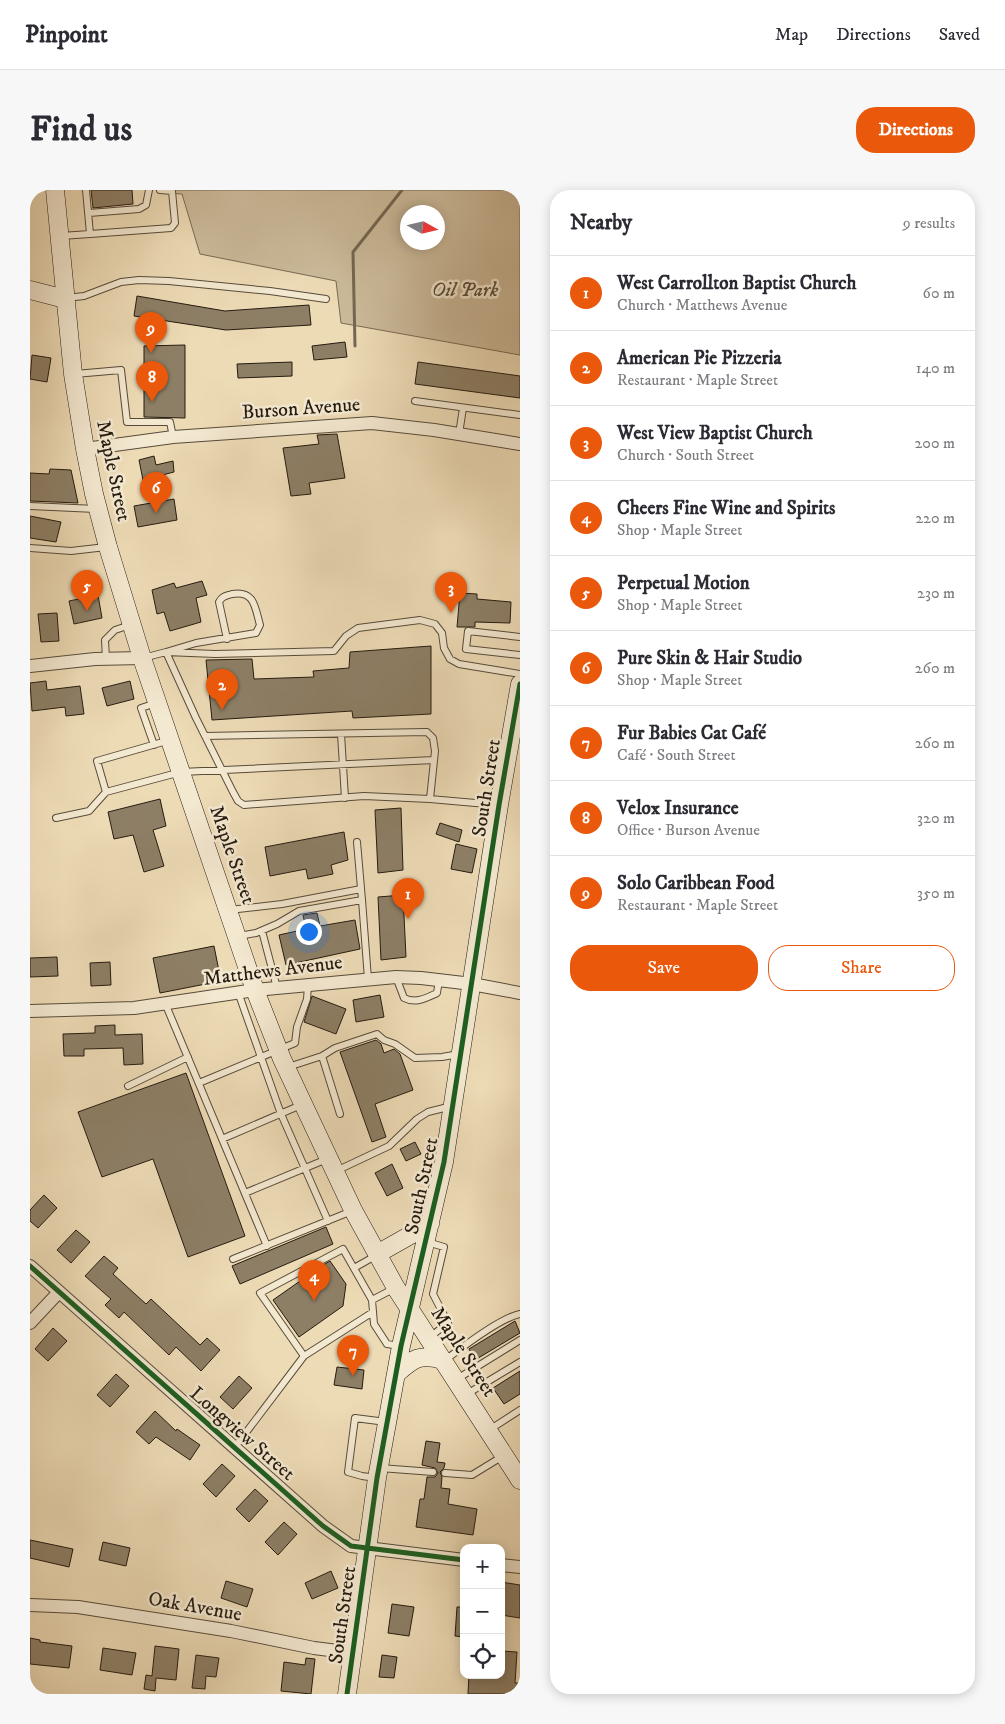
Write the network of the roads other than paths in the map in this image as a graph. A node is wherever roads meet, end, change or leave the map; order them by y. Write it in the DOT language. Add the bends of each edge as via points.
graph roads {
  1 [pos="54,190"];
  2 [pos="86,190"];
  3 [pos="149,190"];
  4 [pos="160,190"];
  5 [pos="88,213"];
  6 [pos="90,234"];
  7 [pos="59,237"];
  8 [pos="30,290"];
  9 [pos="65,298"];
  10 [pos="326,299"];
  11 [pos="74,374"];
  12 [pos="415,402"];
  13 [pos="463,408"];
  14 [pos="520,416"];
  15 [pos="459,434"];
  16 [pos="173,437"];
  17 [pos="520,444"];
  18 [pos="85,449"];
  19 [pos="30,506"];
  20 [pos="98,509"];
  21 [pos="108,547"];
  22 [pos="30,548"];
  23 [pos="132,624"];
  24 [pos="520,637"];
  25 [pos="227,639"];
  26 [pos="166,652"];
  27 [pos="520,655"];
  28 [pos="142,658"];
  29 [pos="106,659"];
  30 [pos="30,666"];
  31 [pos="520,674"];
  32 [pos="520,684"];
  33 [pos="341,734"];
  34 [pos="205,736"];
  35 [pos="162,743"];
  36 [pos="434,760"];
  37 [pos="343,764"];
  38 [pos="222,770"];
  39 [pos="181,772"];
  40 [pos="106,792"];
  41 [pos="345,798"];
  42 [pos="430,799"];
  43 [pos="499,805"];
  44 [pos="56,818"];
  45 [pos="357,842"];
  46 [pos="361,889"];
  47 [pos="362,900"];
  48 [pos="228,910"];
  49 [pos="262,931"];
  50 [pos="237,937"];
  51 [pos="396,977"];
  52 [pos="368,979"];
  53 [pos="439,980"];
  54 [pos="472,984"];
  55 [pos="308,986"];
  56 [pos="277,988"];
  57 [pos="246,991"];
  58 [pos="520,993"];
  59 [pos="165,1004"];
  60 [pos="30,1011"];
  61 [pos="278,1051"];
  62 [pos="460,1053"];
  63 [pos="322,1056"];
  64 [pos="188,1057"];
  65 [pos="260,1059"];
  66 [pos="286,1068"];
  67 [pos="199,1084"];
  68 [pos="128,1086"];
  69 [pos="302,1104"];
  70 [pos="453,1106"];
  71 [pos="281,1114"];
  72 [pos="340,1114"];
  73 [pos="222,1139"];
  74 [pos="331,1165"];
  75 [pos="305,1168"];
  76 [pos="245,1193"];
  77 [pos="353,1210"];
  78 [pos="328,1221"];
  79 [pos="430,1224"];
  80 [pos="425,1242"];
  81 [pos="267,1246"];
  82 [pos="378,1254"];
  83 [pos="232,1259"];
  84 [pos="30,1266"];
  85 [pos="354,1268"];
  86 [pos="396,1288"];
  87 [pos="59,1292"];
  88 [pos="372,1300"];
  89 [pos="409,1308"];
  90 [pos="373,1312"];
  91 [pos="520,1314"];
  92 [pos="30,1323"];
  93 [pos="429,1338"];
  94 [pos="520,1340"];
  95 [pos="401,1346"];
  96 [pos="304,1356"];
  97 [pos="443,1360"];
  98 [pos="520,1362"];
  99 [pos="396,1374"];
  100 [pos="456,1380"];
  101 [pos="466,1395"];
  102 [pos="520,1410"];
  103 [pos="387,1422"];
  104 [pos="488,1430"];
  105 [pos="235,1447"];
  106 [pos="504,1455"];
  107 [pos="433,1472"];
  108 [pos="378,1473"];
  109 [pos="445,1473"];
  110 [pos="519,1477"];
  111 [pos="367,1548"];
  112 [pos="460,1560"];
  113 [pos="505,1565"];
  114 [pos="520,1567"];
  115 [pos="30,1605"];
  116 [pos="353,1653"];
  117 [pos="347,1694"];
  1 -- 7 [label="main road, Maple Street"];
  2 -- 5 [label="lane"];
  3 -- 5 [label="lane" via="146,205 139,209"];
  4 -- 6 [label="lane" via="172,191 175,223 171,228"];
  5 -- 6 [label="lane"];
  6 -- 7 [label="lane"];
  7 -- 9 [label="main road, Maple Street"];
  8 -- 9 [label="main road"];
  9 -- 10 [label="lane" via="84,296 121,282 139,280"];
  9 -- 11 [label="main road, Maple Street"];
  11 -- 16 [label="lane" via="121,370 127,422 170,422"];
  11 -- 18 [label="main road, Maple Street"];
  12 -- 13 [label="lane"];
  13 -- 14 [label="lane"];
  13 -- 15 [label="lane"];
  15 -- 16 [label="street, Burson Avenue" via="372,423"];
  15 -- 17 [label="street, Burson Avenue"];
  16 -- 18 [label="street, Burson Avenue"];
  18 -- 20 [label="main road, Maple Street"];
  19 -- 20 [label="lane"];
  20 -- 21 [label="main road, Maple Street"];
  21 -- 22 [label="lane" via="71,551"];
  21 -- 23 [label="main road, Maple Street"];
  23 -- 28 [label="main road, Maple Street"];
  23 -- 29 [label="lane" via="115,630 105,640"];
  24 -- 27 [label="lane" via="468,631 466,648"];
  25 -- 25 [label="lane" via="256,633 260,625 253,602 241,592 225,596 219,602"];
  25 -- 26 [label="lane" via="196,643"];
  26 -- 28 [label="lane"];
  26 -- 31 [label="lane" via="334,651 346,636 358,628 420,620 435,624 442,633 450,660"];
  26 -- 34 [label="lane"];
  28 -- 29 [label="street"];
  28 -- 35 [label="main road, Maple Street" via="158,703"];
  29 -- 30 [label="street"];
  32 -- 43 [label="main road, South Street"];
  33 -- 34 [label="lane"];
  33 -- 36 [label="lane" via="427,732 433,738"];
  33 -- 37 [label="lane"];
  34 -- 38 [label="lane"];
  35 -- 39 [label="main road, Maple Street"];
  35 -- 40 [label="lane" via="97,761"];
  36 -- 37 [label="lane"];
  36 -- 42 [label="lane"];
  37 -- 38 [label="lane"];
  37 -- 41 [label="lane"];
  38 -- 39 [label="lane"];
  38 -- 41 [label="lane" via="238,801 244,805"];
  39 -- 40 [label="lane"];
  39 -- 48 [label="main road, Maple Street"];
  40 -- 44 [label="lane" via="89,811"];
  41 -- 42 [label="lane"];
  42 -- 43 [label="lane"];
  43 -- 54 [label="main road, South Street"];
  45 -- 46 [label="lane"];
  46 -- 47 [label="lane"];
  46 -- 48 [label="lane"];
  47 -- 49 [label="lane" via="299,911"];
  47 -- 52 [label="lane"];
  48 -- 50 [label="main road, Maple Street"];
  49 -- 50 [label="lane"];
  49 -- 56 [label="lane"];
  50 -- 57 [label="main road, Maple Street"];
  51 -- 52 [label="street, Matthews Avenue"];
  51 -- 53 [label="street, Matthews Avenue"];
  51 -- 53 [label="lane" via="404,998 410,1001 437,993"];
  52 -- 55 [label="street, Matthews Avenue"];
  53 -- 54 [label="street, Matthews Avenue"];
  54 -- 58 [label="street, Matthews Avenue"];
  54 -- 62 [label="main road, South Street"];
  55 -- 56 [label="street, Matthews Avenue"];
  55 -- 61 [label="lane" via="295,1043"];
  56 -- 57 [label="street, Matthews Avenue"];
  57 -- 59 [label="street, Matthews Avenue"];
  57 -- 61 [label="main road, Maple Street"];
  57 -- 65 [label="lane"];
  59 -- 60 [label="street, Matthews Avenue"];
  59 -- 64 [label="lane"];
  61 -- 65 [label="lane"];
  61 -- 66 [label="main road, Maple Street"];
  62 -- 63 [label="lane" via="415,1058 377,1034 335,1048"];
  62 -- 70 [label="main road, South Street"];
  63 -- 66 [label="lane"];
  63 -- 72 [label="lane"];
  64 -- 67 [label="lane"];
  64 -- 68 [label="lane"];
  65 -- 67 [label="lane"];
  65 -- 71 [label="lane"];
  66 -- 69 [label="main road, Maple Street"];
  67 -- 73 [label="lane"];
  69 -- 71 [label="lane"];
  69 -- 74 [label="main road, Maple Street"];
  70 -- 74 [label="lane" via="428,1112 389,1146"];
  70 -- 79 [label="main road, South Street"];
  71 -- 73 [label="lane"];
  71 -- 75 [label="lane"];
  73 -- 76 [label="lane"];
  74 -- 75 [label="lane"];
  74 -- 77 [label="main road, Maple Street"];
  75 -- 76 [label="lane"];
  75 -- 78 [label="lane"];
  76 -- 81 [label="lane"];
  77 -- 78 [label="lane"];
  77 -- 82 [label="main road, Maple Street"];
  78 -- 81 [label="lane"];
  79 -- 80 [label="main road, South Street"];
  79 -- 82 [label="main road"];
  80 -- 89 [label="main road, South Street"];
  80 -- 93 [label="lane" via="444,1247 433,1294 448,1323"];
  81 -- 83 [label="lane"];
  82 -- 85 [label="lane"];
  82 -- 86 [label="main road, Maple Street"];
  84 -- 87 [label="street, Longview Street"];
  85 -- 88 [label="lane"];
  85 -- 96 [label="lane" via="343,1249 260,1293"];
  86 -- 88 [label="lane"];
  86 -- 89 [label="main road, Maple Street"];
  87 -- 92 [label="street"];
  87 -- 105 [label="street, Longview Street"];
  88 -- 90 [label="lane"];
  89 -- 93 [label="main road, Maple Street"];
  89 -- 95 [label="main road, South Street"];
  90 -- 95 [label="lane" via="374,1324 387,1344"];
  90 -- 96 [label="lane"];
  91 -- 97 [label="lane" via="513,1315"];
  93 -- 97 [label="main road, Maple Street"];
  94 -- 100 [label="lane"];
  95 -- 99 [label="main road, South Street"];
  96 -- 105 [label="lane"];
  97 -- 99 [label="main road" via="417,1358"];
  97 -- 100 [label="main road, Maple Street"];
  98 -- 101 [label="lane"];
  99 -- 103 [label="main road, South Street"];
  100 -- 101 [label="main road, Maple Street"];
  101 -- 104 [label="main road, Maple Street"];
  102 -- 104 [label="lane"];
  103 -- 108 [label="main road, South Street"];
  103 -- 108 [label="lane" via="355,1418 348,1472 362,1476"];
  104 -- 106 [label="main road, Maple Street"];
  105 -- 111 [label="street, Longview Street" via="340,1538 351,1546"];
  106 -- 109 [label="lane" via="472,1475"];
  106 -- 110 [label="main road, Maple Street"];
  107 -- 108 [label="lane"];
  108 -- 111 [label="main road, South Street"];
  111 -- 112 [label="street, Longview Street"];
  111 -- 116 [label="main road, South Street"];
  113 -- 114 [label="street"];
  115 -- 116 [label="street, Oak Avenue" via="78,1607"];
  116 -- 117 [label="main road, South Street"];
}
